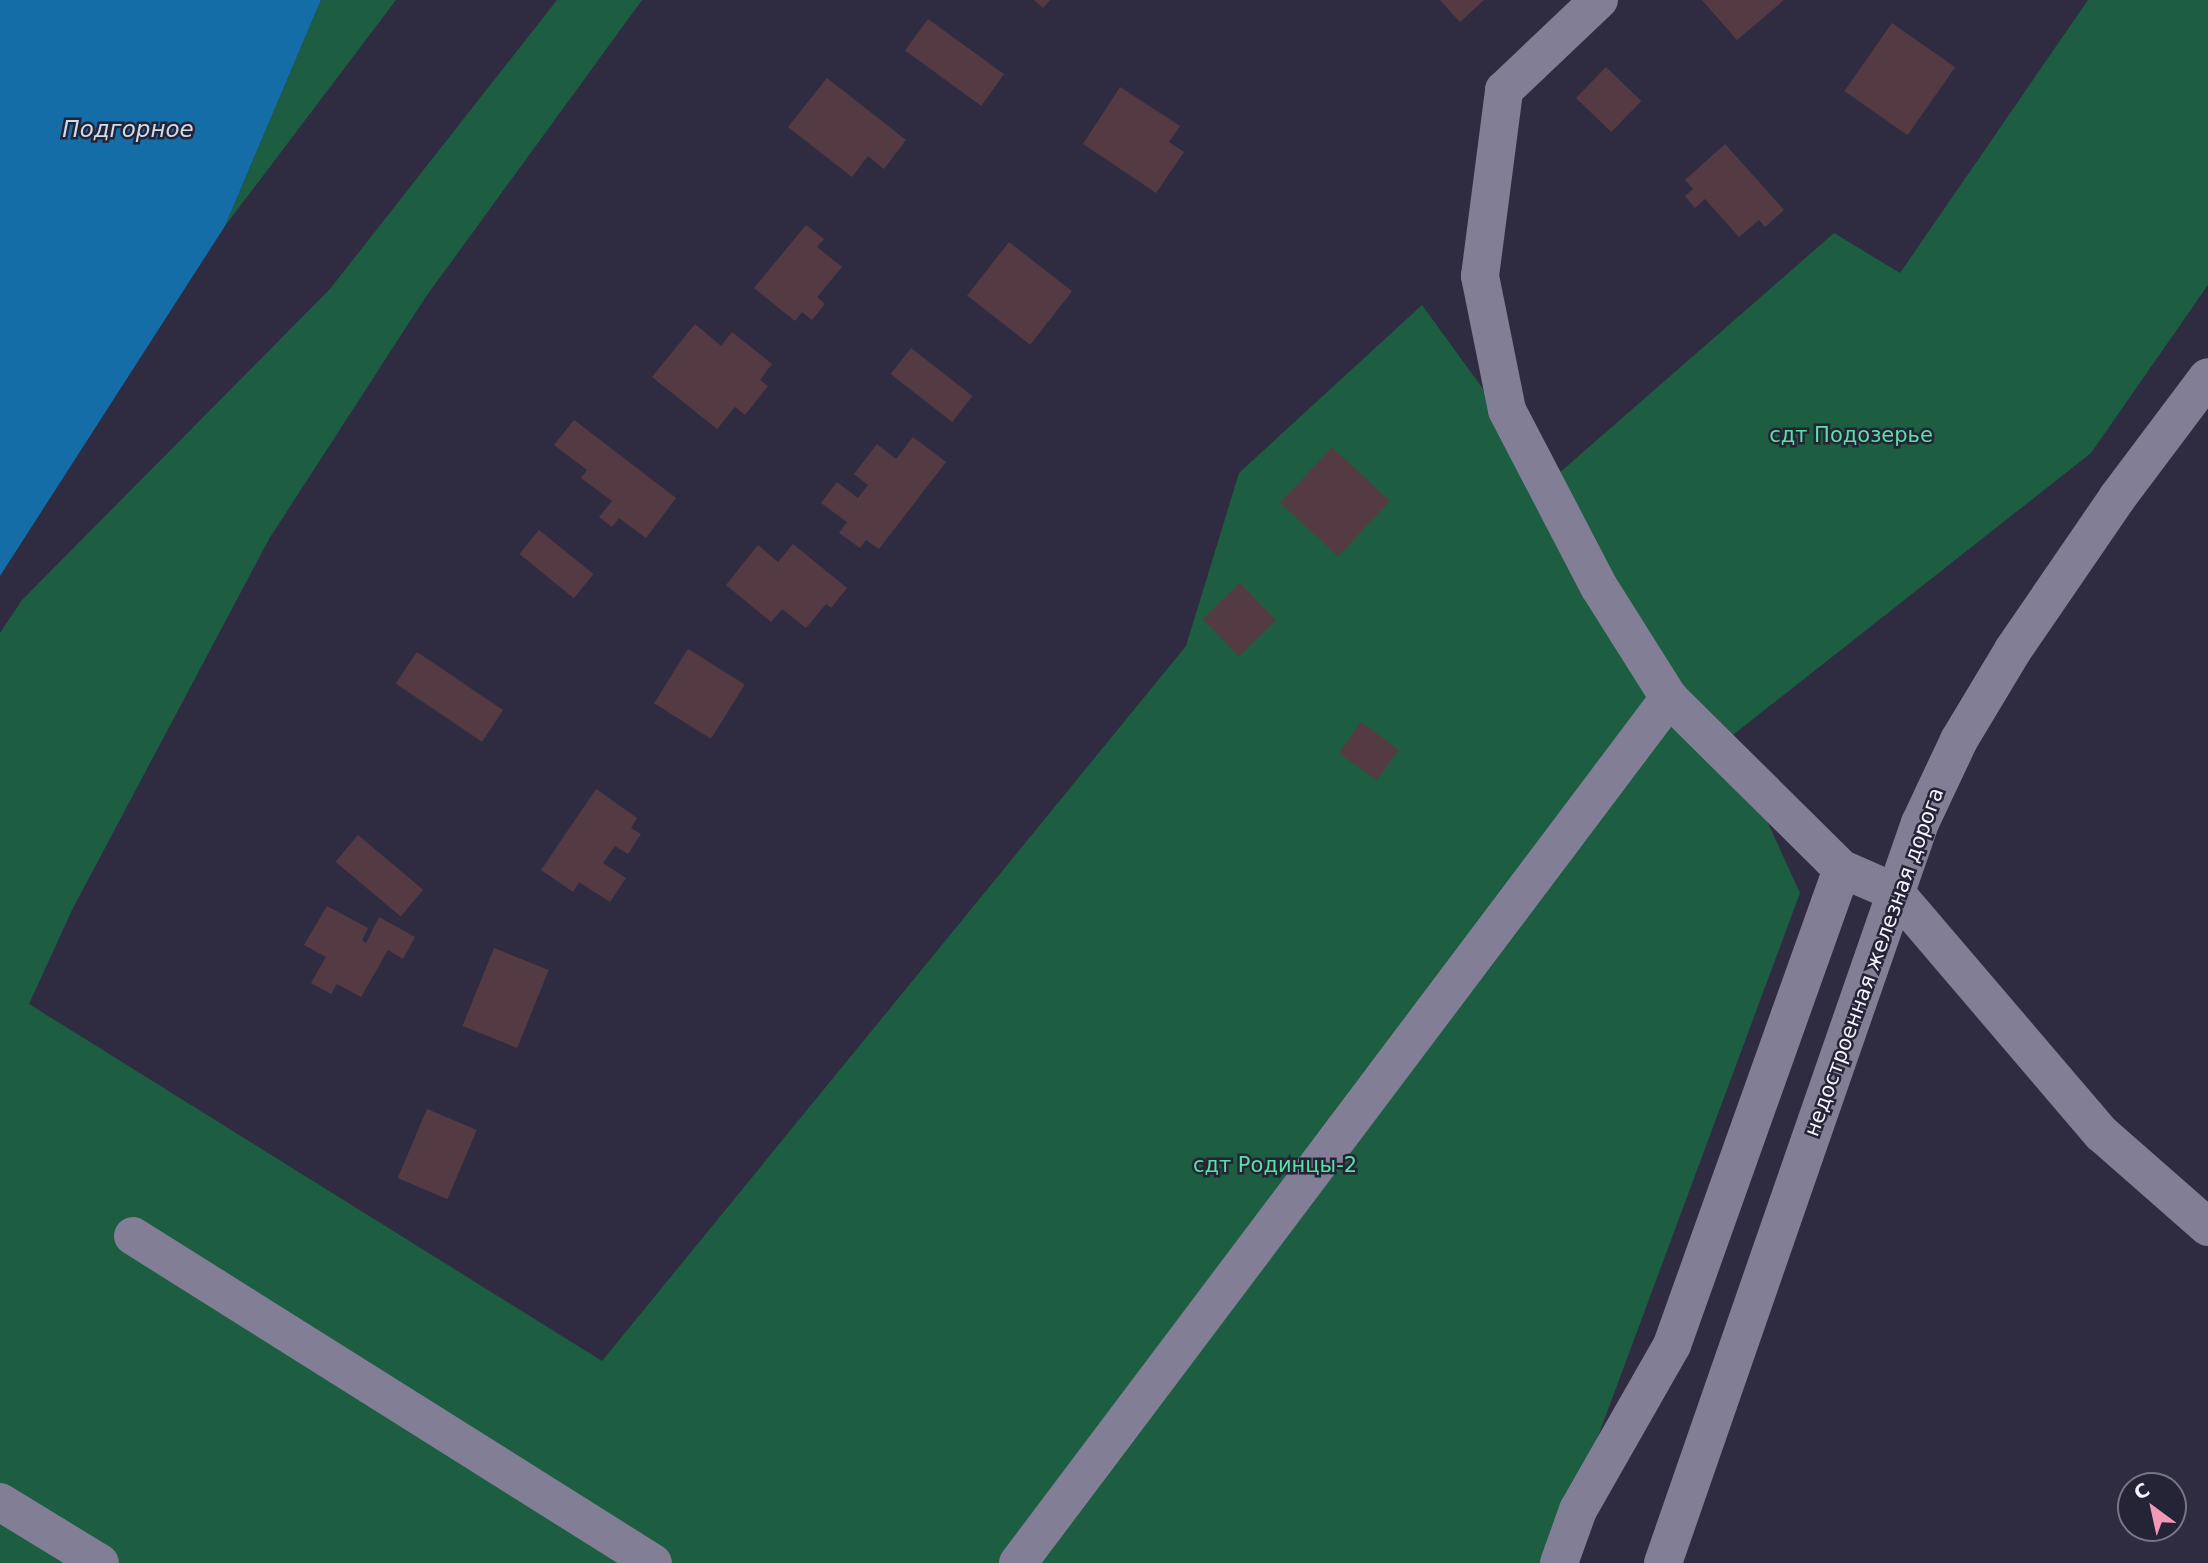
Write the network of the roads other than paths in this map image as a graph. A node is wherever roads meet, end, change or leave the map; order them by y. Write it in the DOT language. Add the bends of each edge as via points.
graph roads {
  1 [pos="1599,0"];
  2 [pos="2208,377"];
  3 [pos="1669,698"];
  4 [pos="1842,869"];
  5 [pos="1895,892"];
  6 [pos="2208,1227"];
  7 [pos="133,1236"];
  8 [pos="0,1502"];
  9 [pos="100,1563"];
  10 [pos="653,1563"];
  11 [pos="1018,1563"];
  12 [pos="1559,1563"];
  13 [pos="1663,1563"];
  1 -- 3 [label="street" via="1504,90 1480,276 1507,410 1599,587"];
  2 -- 5 [label="street, недостроенная железная дорога" via="2117,498 2013,650 1959,740 1920,823"];
  3 -- 4 [label="street"];
  3 -- 11 [label="street"];
  4 -- 5 [label="street"];
  4 -- 12 [label="street" via="1672,1345 1578,1510"];
  5 -- 6 [label="street" via="2102,1134"];
  5 -- 13 [label="street, недостроенная железная дорога"];
  7 -- 10 [label="street"];
  8 -- 9 [label="street"];
}
